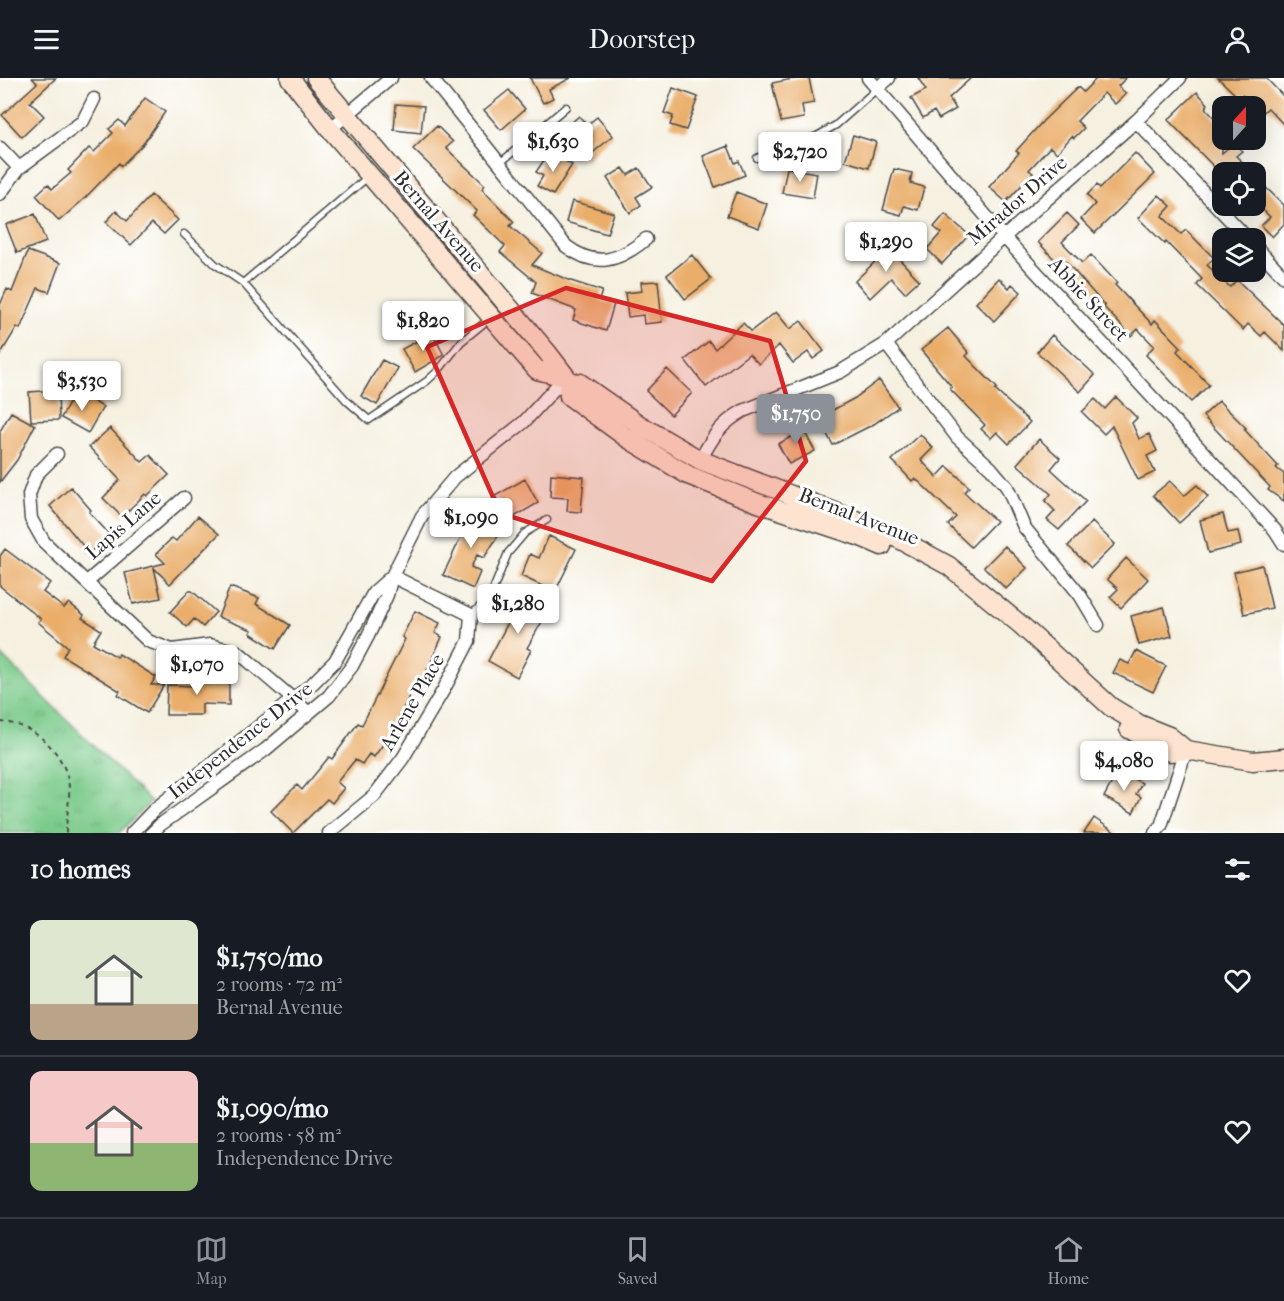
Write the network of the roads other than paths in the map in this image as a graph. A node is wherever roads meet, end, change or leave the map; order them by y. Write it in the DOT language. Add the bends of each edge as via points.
graph roads {
  1 [pos="290,78"];
  2 [pos="316,78"];
  3 [pos="391,78"];
  4 [pos="431,78"];
  5 [pos="868,78"];
  6 [pos="889,78"];
  7 [pos="1180,78"];
  8 [pos="878,88"];
  9 [pos="94,99"];
  10 [pos="566,107"];
  11 [pos="348,116"];
  12 [pos="1136,121"];
  13 [pos="330,129"];
  14 [pos="0,148"];
  15 [pos="757,158"];
  16 [pos="500,163"];
  17 [pos="19,168"];
  18 [pos="370,175"];
  19 [pos="0,194"];
  20 [pos="1238,228"];
  21 [pos="184,234"];
  22 [pos="1004,237"];
  23 [pos="646,239"];
  24 [pos="1266,258"];
  25 [pos="1284,277"];
  26 [pos="243,283"];
  27 [pos="491,317"];
  28 [pos="886,344"];
  29 [pos="567,380"];
  30 [pos="57,454"];
  31 [pos="700,460"];
  32 [pos="184,498"];
  33 [pos="547,520"];
  34 [pos="1284,544"];
  35 [pos="392,576"];
  36 [pos="87,582"];
  37 [pos="471,615"];
  38 [pos="1098,625"];
  39 [pos="294,699"];
  40 [pos="309,713"];
  41 [pos="1186,750"];
  42 [pos="1284,758"];
  43 [pos="132,833"];
  44 [pos="152,833"];
  45 [pos="329,833"];
  46 [pos="1155,833"];
  1 -- 13 [label="main road, Bernal Avenue"];
  2 -- 11 [label="main road, Bernal Avenue"];
  3 -- 11 [label="street"];
  4 -- 16 [label="street"];
  5 -- 8 [label="street, Abbie Street"];
  6 -- 8 [label="street"];
  7 -- 12 [label="street, Mirador Drive"];
  8 -- 15 [label="lane" via="836,125 817,136"];
  8 -- 22 [label="street, Abbie Street"];
  9 -- 17 [label="street" via="83,121"];
  10 -- 16 [label="lane"];
  11 -- 13 [label="street"];
  11 -- 29 [label="main road, Bernal Avenue"];
  12 -- 20 [label="street"];
  12 -- 22 [label="street, Mirador Drive"];
  13 -- 18 [label="main road, Bernal Avenue"];
  14 -- 17 [label="street"];
  16 -- 23 [label="street" via="566,246 584,257 620,257"];
  17 -- 19 [label="street"];
  18 -- 26 [label="lane"];
  18 -- 27 [label="main road, Bernal Avenue"];
  21 -- 26 [label="lane" via="215,264"];
  22 -- 28 [label="street, Mirador Drive"];
  22 -- 34 [label="street, Abbie Street"];
  24 -- 25 [label="street"];
  26 -- 27 [label="lane" via="347,401 369,420 427,381 461,342"];
  27 -- 29 [label="main road, Bernal Avenue" via="537,369"];
  28 -- 31 [label="street, Mirador Drive" via="840,372 728,420 716,431"];
  28 -- 38 [label="street" via="957,437 1007,487 1024,527 1080,595"];
  29 -- 31 [label="main road, Bernal Avenue" via="580,383"];
  29 -- 35 [label="street, Independence Drive" via="438,494 422,516"];
  29 -- 41 [label="main road, Bernal Avenue" via="569,396 688,475 913,559 1003,621 1089,704 1170,752"];
  30 -- 36 [label="street" via="36,475 29,495 31,519 44,542"];
  31 -- 41 [label="main road, Bernal Avenue" via="851,518 949,566 1111,707 1169,736"];
  32 -- 36 [label="street, Lapis Lane"];
  33 -- 37 [label="lane" via="525,533 508,553 490,597"];
  35 -- 37 [label="street"];
  35 -- 39 [label="street, Independence Drive" via="374,592 335,661"];
  35 -- 40 [label="street, Independence Drive" via="387,595 352,666 329,696"];
  36 -- 39 [label="street" via="148,641 172,650 210,645 238,652"];
  37 -- 45 [label="street, Arlene Place" via="469,641 403,758 374,796"];
  39 -- 40 [label="street"];
  39 -- 43 [label="street, Independence Drive" via="154,809"];
  40 -- 44 [label="street, Independence Drive"];
  41 -- 42 [label="main road, Bernal Avenue" via="1253,761"];
  41 -- 46 [label="street" via="1161,826"];
}
